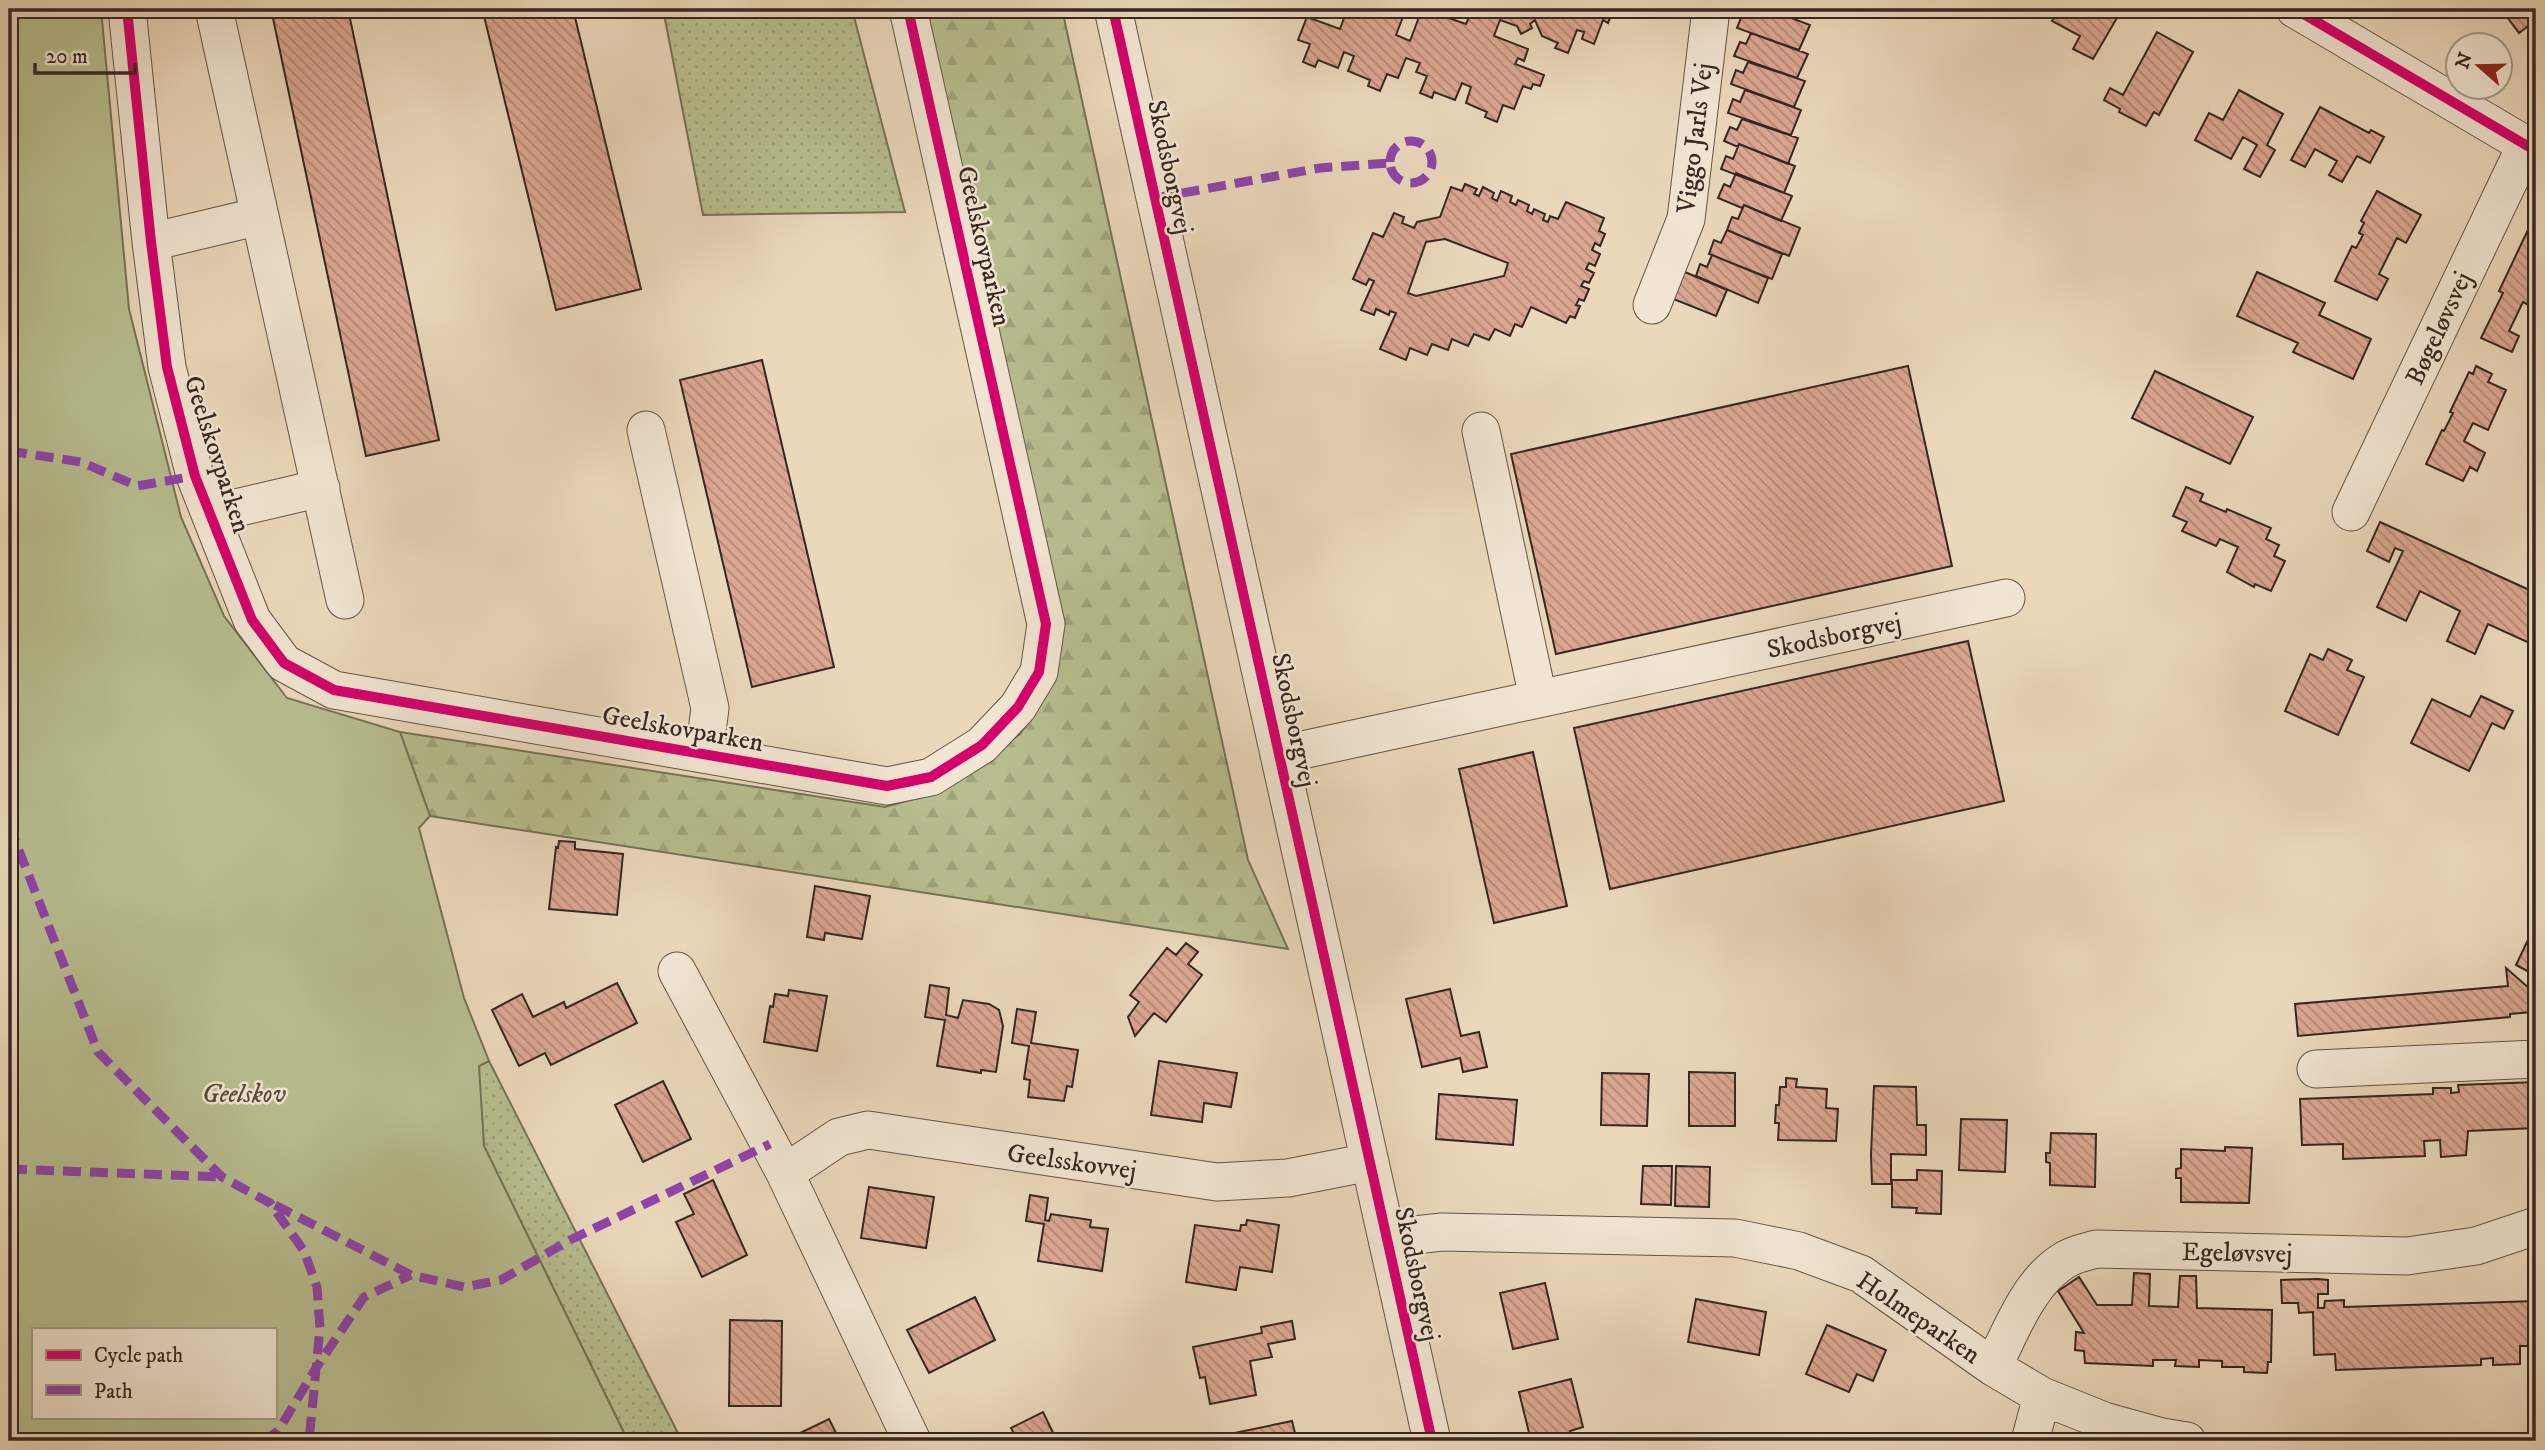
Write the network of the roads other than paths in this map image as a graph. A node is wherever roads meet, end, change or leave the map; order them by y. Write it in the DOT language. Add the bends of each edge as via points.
graph roads {
  1 [pos="127,9"];
  2 [pos="214,9"];
  3 [pos="908,9"];
  4 [pos="1113,9"];
  5 [pos="1711,9"];
  6 [pos="2295,9"];
  7 [pos="2531,148"];
  8 [pos="260,216"];
  9 [pos="151,242"];
  10 [pos="1653,305"];
  11 [pos="646,430"];
  12 [pos="1481,431"];
  13 [pos="321,488"];
  14 [pos="2351,512"];
  15 [pos="210,514"];
  16 [pos="2006,598"];
  17 [pos="345,600"];
  18 [pos="1538,698"];
  19 [pos="704,754"];
  20 [pos="1279,755"];
  21 [pos="677,971"];
  22 [pos="2536,1059"];
  23 [pos="2316,1069"];
  24 [pos="1370,1163"];
  25 [pos="785,1173"];
  26 [pos="2536,1226"];
  27 [pos="1388,1238"];
  28 [pos="1993,1367"];
  29 [pos="2042,1396"];
  30 [pos="912,1441"];
  31 [pos="1432,1441"];
  32 [pos="2030,1441"];
  33 [pos="2187,1441"];
  1 -- 9 [label="street, Geelskovparken"];
  2 -- 8 [label="street"];
  3 -- 19 [label="street, Geelskovparken" via="1046,624 1039,672 1018,707 982,745 931,777 887,786"];
  4 -- 20 [label="street, Skodsborgvej"];
  5 -- 10 [label="street, Viggo Jarls Vej" via="1686,219"];
  6 -- 7 [label="street"];
  7 -- 14 [label="street, Bøgeløvsvej"];
  8 -- 9 [label="street"];
  8 -- 13 [label="street"];
  9 -- 15 [label="street, Geelskovparken" via="167,367 195,476"];
  11 -- 19 [label="street, Geelskovparken" via="710,708"];
  12 -- 18 [label="street"];
  13 -- 15 [label="street"];
  13 -- 17 [label="street"];
  15 -- 19 [label="street, Geelskovparken" via="252,620 284,663 334,690"];
  16 -- 18 [label="street, Skodsborgvej"];
  18 -- 20 [label="street, Skodsborgvej"];
  20 -- 24 [label="street, Skodsborgvej"];
  21 -- 25 [label="street"];
  22 -- 23 [label="street"];
  24 -- 25 [label="street, Geelsskovvej" via="1288,1178 1217,1182 868,1130 839,1137"];
  24 -- 27 [label="street, Skodsborgvej"];
  25 -- 30 [label="street"];
  26 -- 28 [label="street, Egeløvsvej" via="2476,1246 2407,1256 2096,1250 2066,1259 2045,1276"];
  27 -- 28 [label="street, Holmeparken" via="1442,1232 1735,1238 1799,1251 1861,1274"];
  27 -- 31 [label="street, Skodsborgvej"];
  28 -- 29 [label="street, Holmeparken"];
  29 -- 32 [label="street"];
  29 -- 33 [label="street, Holmeparken" via="2104,1421"];
}
